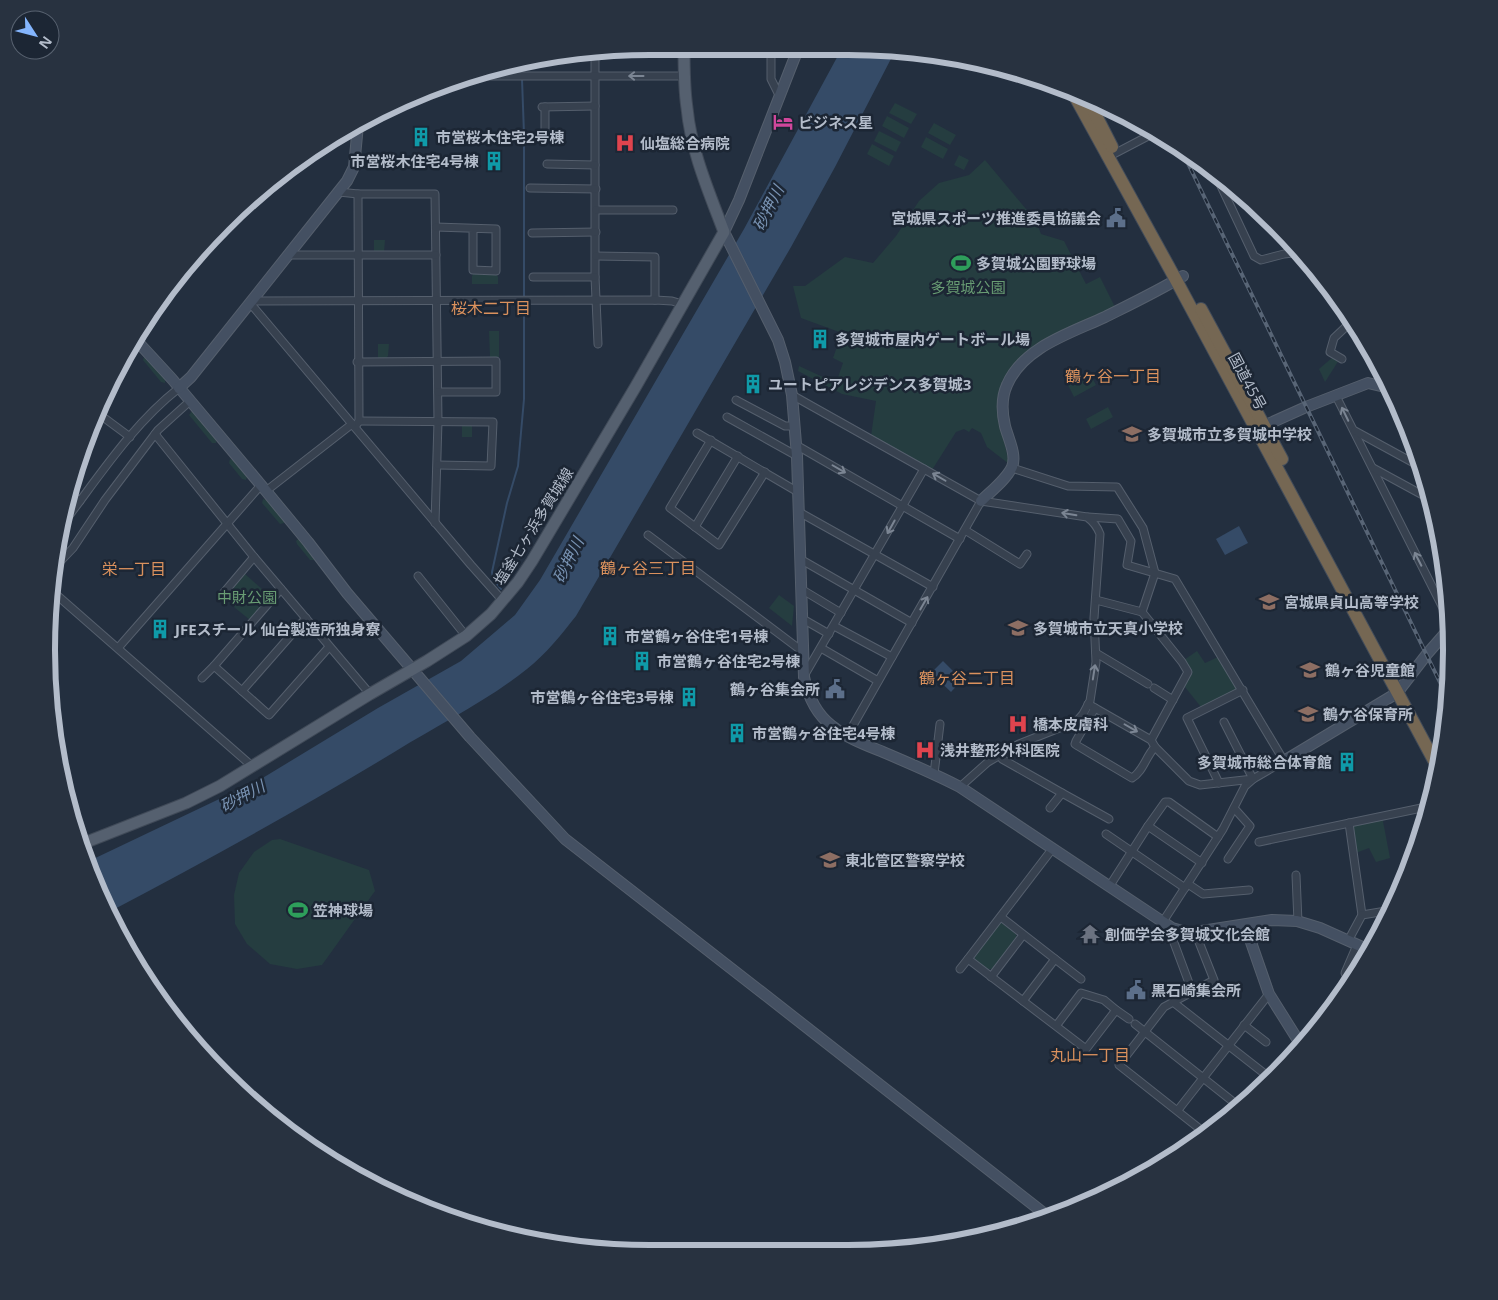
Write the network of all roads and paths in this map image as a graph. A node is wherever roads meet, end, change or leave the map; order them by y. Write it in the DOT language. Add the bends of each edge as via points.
graph roads {
  1 [pos="684,55"];
  2 [pos="771,55"];
  3 [pos="796,55"];
  4 [pos="595,58"];
  5 [pos="493,76"];
  6 [pos="595,76"];
  7 [pos="684,76"];
  8 [pos="780,97"];
  9 [pos="1078,101"];
  10 [pos="595,106"];
  11 [pos="1091,107"];
  12 [pos="546,131"];
  13 [pos="357,132"];
  14 [pos="1148,136"];
  15 [pos="1112,155"];
  16 [pos="547,164"];
  17 [pos="595,165"];
  18 [pos="530,188"];
  19 [pos="596,188"];
  20 [pos="1223,189"];
  21 [pos="339,192"];
  22 [pos="358,194"];
  23 [pos="596,210"];
  24 [pos="672,210"];
  25 [pos="436,227"];
  26 [pos="473,229"];
  27 [pos="596,232"];
  28 [pos="724,232"];
  29 [pos="532,233"];
  30 [pos="1291,253"];
  31 [pos="288,255"];
  32 [pos="358,255"];
  33 [pos="436,255"];
  34 [pos="596,256"];
  35 [pos="533,277"];
  36 [pos="596,277"];
  37 [pos="1180,278"];
  38 [pos="437,300"];
  39 [pos="655,300"];
  40 [pos="358,301"];
  41 [pos="596,301"];
  42 [pos="251,302"];
  43 [pos="682,304"];
  44 [pos="1347,326"];
  45 [pos="140,344"];
  46 [pos="598,344"];
  47 [pos="1342,358"];
  48 [pos="438,361"];
  49 [pos="357,362"];
  50 [pos="1382,386"];
  51 [pos="179,388"];
  52 [pos="438,392"];
  53 [pos="792,395"];
  54 [pos="1336,396"];
  55 [pos="736,400"];
  56 [pos="190,401"];
  57 [pos="103,416"];
  58 [pos="727,417"];
  59 [pos="438,421"];
  60 [pos="355,424"];
  61 [pos="795,426"];
  62 [pos="1260,428"];
  63 [pos="1354,431"];
  64 [pos="697,433"];
  65 [pos="155,434"];
  66 [pos="130,437"];
  67 [pos="711,440"];
  68 [pos="796,445"];
  69 [pos="738,456"];
  70 [pos="797,456"];
  71 [pos="1412,463"];
  72 [pos="438,465"];
  73 [pos="1012,468"];
  74 [pos="1372,468"];
  75 [pos="924,469"];
  76 [pos="765,472"];
  77 [pos="264,488"];
  78 [pos="798,492"];
  79 [pos="1423,496"];
  80 [pos="75,498"];
  81 [pos="80,501"];
  82 [pos="981,501"];
  83 [pos="903,506"];
  84 [pos="799,512"];
  85 [pos="71,513"];
  86 [pos="1087,517"];
  87 [pos="227,522"];
  88 [pos="435,522"];
  89 [pos="695,527"];
  90 [pos="965,530"];
  91 [pos="648,535"];
  92 [pos="960,539"];
  93 [pos="876,554"];
  94 [pos="1027,554"];
  95 [pos="254,557"];
  96 [pos="62,559"];
  97 [pos="800,559"];
  98 [pos="1155,572"];
  99 [pos="418,576"];
  100 [pos="933,587"];
  101 [pos="282,589"];
  102 [pos="801,589"];
  103 [pos="855,591"];
  104 [pos="58,596"];
  105 [pos="221,596"];
  106 [pos="1096,600"];
  107 [pos="503,602"];
  108 [pos="1441,605"];
  109 [pos="1142,612"];
  110 [pos="841,613"];
  111 [pos="306,618"];
  112 [pos="801,618"];
  113 [pos="912,623"];
  114 [pos="834,626"];
  115 [pos="829,634"];
  116 [pos="466,636"];
  117 [pos="1443,636"];
  118 [pos="329,647"];
  119 [pos="118,648"];
  120 [pos="821,648"];
  121 [pos="802,651"];
  122 [pos="1096,653"];
  123 [pos="892,658"];
  124 [pos="214,666"];
  125 [pos="416,673"];
  126 [pos="202,678"];
  127 [pos="804,678"];
  128 [pos="878,681"];
  129 [pos="1243,690"];
  130 [pos="1400,690"];
  131 [pos="242,691"];
  132 [pos="370,694"];
  133 [pos="1173,700"];
  134 [pos="1092,706"];
  135 [pos="1224,722"];
  136 [pos="940,724"];
  137 [pos="847,736"];
  138 [pos="1153,744"];
  139 [pos="1435,746"];
  140 [pos="1000,755"];
  141 [pos="1433,758"];
  142 [pos="1284,761"];
  143 [pos="253,767"];
  144 [pos="934,774"];
  145 [pos="1253,778"];
  146 [pos="1219,783"];
  147 [pos="960,787"];
  148 [pos="1062,793"];
  149 [pos="1050,808"];
  150 [pos="1234,808"];
  151 [pos="1421,810"];
  152 [pos="1109,819"];
  153 [pos="1348,823"];
  154 [pos="1148,826"];
  155 [pos="1106,834"];
  156 [pos="1218,837"];
  157 [pos="87,842"];
  158 [pos="1259,842"];
  159 [pos="1052,848"];
  160 [pos="1132,853"];
  161 [pos="1228,859"];
  162 [pos="1202,863"];
  163 [pos="1296,875"];
  164 [pos="1187,886"];
  165 [pos="1109,887"];
  166 [pos="1249,890"];
  167 [pos="1383,912"];
  168 [pos="1362,915"];
  169 [pos="1000,917"];
  170 [pos="1298,922"];
  171 [pos="1167,925"];
  172 [pos="1245,925"];
  173 [pos="1195,932"];
  174 [pos="1023,935"];
  175 [pos="1353,943"];
  176 [pos="1363,947"];
  177 [pos="1055,959"];
  178 [pos="968,960"];
  179 [pos="960,969"];
  180 [pos="1347,975"];
  181 [pos="991,977"];
  182 [pos="1081,979"];
  183 [pos="1192,991"];
  184 [pos="1269,994"];
  185 [pos="1023,1001"];
  186 [pos="1173,1002"];
  187 [pos="1116,1010"];
  188 [pos="1244,1025"];
  189 [pos="1056,1026"];
  190 [pos="1145,1032"];
  191 [pos="1297,1040"];
  192 [pos="1266,1042"];
  193 [pos="1228,1045"];
  194 [pos="1265,1074"];
  195 [pos="1203,1078"];
  196 [pos="1233,1103"];
  197 [pos="1178,1110"];
  198 [pos="1200,1129"];
  199 [pos="1042,1212"];
  1 -- 7 [label="main road"];
  2 -- 8 [label="street" via="771,79"];
  3 -- 8 [label="street"];
  4 -- 6 [label="street"];
  5 -- 6 [label="street"];
  7 -- 6 [label="street, one-way"];
  6 -- 10 [label="street"];
  7 -- 28 [label="main road" via="693,139"];
  8 -- 28 [label="street"];
  9 -- 15 [label="highway, 国道45号"];
  10 -- 12 [label="street" via="544,107"];
  10 -- 17 [label="street"];
  11 -- 15 [label="highway, 国道45号"];
  13 -- 21 [label="street" via="354,167"];
  14 -- 15 [label="street"];
  15 -- 37 [label="highway, 国道45号"];
  16 -- 17 [label="street"];
  17 -- 19 [label="street"];
  18 -- 19 [label="street"];
  19 -- 23 [label="street"];
  20 -- 30 [label="street" via="1254,256 1261,260"];
  21 -- 22 [label="street"];
  21 -- 31 [label="street"];
  22 -- 25 [label="street" via="436,194"];
  22 -- 32 [label="street"];
  23 -- 24 [label="street"];
  23 -- 27 [label="street"];
  25 -- 26 [label="street"];
  25 -- 33 [label="street"];
  26 -- 26 [label="street" via="496,229 496,271 473,270"];
  27 -- 29 [label="street"];
  27 -- 34 [label="street"];
  28 -- 43 [label="main road, 塩釜七ヶ浜多賀城線"];
  28 -- 53 [label="street" via="783,353"];
  31 -- 32 [label="street"];
  31 -- 42 [label="street"];
  32 -- 33 [label="street"];
  32 -- 40 [label="street"];
  33 -- 38 [label="street"];
  34 -- 36 [label="street"];
  34 -- 39 [label="street" via="655,257"];
  35 -- 36 [label="street"];
  36 -- 41 [label="street"];
  37 -- 62 [label="highway, 国道45号"];
  37 -- 73 [label="street" via="1048,343 1021,364 1007,385 1002,406 1013,453"];
  38 -- 40 [label="street"];
  38 -- 41 [label="street"];
  38 -- 48 [label="street"];
  39 -- 41 [label="street"];
  39 -- 43 [label="street"];
  40 -- 42 [label="street"];
  40 -- 49 [label="street"];
  41 -- 46 [label="street"];
  42 -- 51 [label="street"];
  42 -- 60 [label="street"];
  43 -- 107 [label="main road, 塩釜七ヶ浜多賀城線" via="532,562"];
  44 -- 47 [label="street" via="1334,338 1330,352"];
  45 -- 51 [label="street"];
  48 -- 49 [label="street"];
  48 -- 52 [label="street"];
  48 -- 52 [label="street" via="496,361 496,392"];
  49 -- 60 [label="street"];
  50 -- 54 [label="street" via="1368,383"];
  51 -- 56 [label="street"];
  51 -- 66 [label="street" via="150,413"];
  52 -- 59 [label="street"];
  53 -- 61 [label="street"];
  53 -- 75 [label="street"];
  54 -- 62 [label="street"];
  63 -- 54 [label="street, one-way"];
  55 -- 61 [label="street" via="784,426"];
  56 -- 65 [label="street"];
  56 -- 77 [label="street"];
  57 -- 66 [label="street"];
  58 -- 70 [label="street"];
  59 -- 60 [label="street"];
  59 -- 72 [label="street"];
  59 -- 72 [label="street" via="493,422 491,466"];
  60 -- 77 [label="street"];
  60 -- 88 [label="street"];
  61 -- 68 [label="street"];
  62 -- 130 [label="highway, 国道45号"];
  63 -- 71 [label="street"];
  63 -- 74 [label="street"];
  64 -- 67 [label="street"];
  65 -- 87 [label="street"];
  65 -- 96 [label="street"];
  66 -- 81 [label="street"];
  67 -- 69 [label="street"];
  67 -- 89 [label="street" via="670,508"];
  68 -- 70 [label="street"];
  68 -- 83 [label="street, one-way"];
  69 -- 76 [label="street"];
  69 -- 89 [label="street"];
  70 -- 78 [label="street"];
  72 -- 88 [label="street"];
  73 -- 82 [label="street"];
  73 -- 98 [label="street" via="1068,486 1118,487 1143,528"];
  74 -- 79 [label="street"];
  108 -- 74 [label="street, one-way"];
  82 -- 75 [label="street, one-way"];
  75 -- 83 [label="street"];
  76 -- 78 [label="street"];
  76 -- 89 [label="street" via="719,545"];
  77 -- 87 [label="street"];
  77 -- 125 [label="street" via="347,593"];
  78 -- 84 [label="street"];
  80 -- 81 [label="street"];
  81 -- 85 [label="street"];
  86 -- 82 [label="street, one-way"];
  82 -- 90 [label="street"];
  83 -- 92 [label="street"];
  83 -- 93 [label="street, one-way"];
  84 -- 93 [label="street"];
  84 -- 97 [label="street"];
  86 -- 98 [label="street" via="1118,519 1130,541 1127,565"];
  86 -- 106 [label="street" via="1100,534"];
  87 -- 95 [label="street"];
  87 -- 119 [label="street"];
  88 -- 107 [label="street"];
  90 -- 92 [label="street"];
  90 -- 94 [label="street" via="1020,564"];
  91 -- 121 [label="street"];
  92 -- 100 [label="street"];
  93 -- 100 [label="street"];
  93 -- 103 [label="street"];
  95 -- 101 [label="street"];
  95 -- 105 [label="street"];
  97 -- 102 [label="street"];
  97 -- 103 [label="street"];
  98 -- 109 [label="street"];
  98 -- 129 [label="street" via="1176,579"];
  99 -- 116 [label="street"];
  113 -- 100 [label="street, one-way"];
  101 -- 111 [label="street"];
  101 -- 124 [label="street"];
  102 -- 110 [label="street"];
  102 -- 112 [label="street"];
  103 -- 110 [label="street"];
  103 -- 113 [label="street"];
  104 -- 119 [label="street"];
  106 -- 109 [label="street"];
  106 -- 122 [label="street"];
  107 -- 116 [label="main road, 塩釜七ヶ浜多賀城線"];
  109 -- 133 [label="street" via="1188,672"];
  110 -- 114 [label="street"];
  111 -- 118 [label="street"];
  111 -- 131 [label="street"];
  112 -- 115 [label="street"];
  112 -- 121 [label="street"];
  113 -- 123 [label="street"];
  114 -- 115 [label="street"];
  114 -- 123 [label="street"];
  115 -- 120 [label="street"];
  116 -- 125 [label="main road, 塩釜七ヶ浜多賀城線"];
  117 -- 130 [label="street"];
  118 -- 131 [label="street" via="269,715"];
  118 -- 132 [label="street"];
  119 -- 143 [label="street"];
  120 -- 127 [label="street"];
  120 -- 128 [label="street"];
  121 -- 127 [label="street"];
  122 -- 133 [label="street"];
  134 -- 122 [label="street, one-way"];
  123 -- 128 [label="street"];
  124 -- 126 [label="street"];
  124 -- 131 [label="street"];
  125 -- 132 [label="main road, 塩釜七ヶ浜多賀城線"];
  125 -- 199 [label="street" via="565,839"];
  127 -- 137 [label="street" via="816,710 830,726"];
  128 -- 137 [label="street"];
  129 -- 142 [label="street"];
  129 -- 146 [label="street" via="1187,718"];
  130 -- 139 [label="highway, 国道45号"];
  130 -- 141 [label="highway, 国道45号"];
  130 -- 142 [label="street"];
  132 -- 143 [label="main road, 塩釜七ヶ浜多賀城線"];
  133 -- 138 [label="street"];
  134 -- 138 [label="street, one-way"];
  134 -- 138 [label="street" via="1076,741 1078,746 1132,778"];
  134 -- 140 [label="street" via="1077,721"];
  135 -- 145 [label="street"];
  136 -- 144 [label="street"];
  137 -- 144 [label="street"];
  138 -- 146 [label="street" via="1189,780 1200,785"];
  140 -- 147 [label="street"];
  140 -- 148 [label="street"];
  142 -- 145 [label="street"];
  143 -- 157 [label="main road, 塩釜七ヶ浜多賀城線" via="186,803"];
  144 -- 147 [label="street"];
  145 -- 146 [label="street"];
  145 -- 150 [label="street"];
  147 -- 159 [label="street"];
  148 -- 149 [label="street"];
  148 -- 152 [label="street"];
  150 -- 156 [label="street"];
  150 -- 161 [label="street" via="1250,826"];
  151 -- 153 [label="street"];
  153 -- 158 [label="street"];
  153 -- 168 [label="street"];
  154 -- 156 [label="street" via="1165,802 1169,802"];
  154 -- 160 [label="street"];
  154 -- 162 [label="street"];
  155 -- 160 [label="street"];
  156 -- 162 [label="street"];
  159 -- 165 [label="street"];
  159 -- 169 [label="street"];
  160 -- 164 [label="street"];
  160 -- 165 [label="street"];
  162 -- 164 [label="street"];
  163 -- 170 [label="street"];
  164 -- 166 [label="street" via="1203,894"];
  164 -- 171 [label="street"];
  165 -- 171 [label="street"];
  167 -- 168 [label="street"];
  168 -- 175 [label="street"];
  169 -- 174 [label="street"];
  169 -- 178 [label="street"];
  170 -- 172 [label="street" via="1272,920"];
  170 -- 175 [label="street"];
  171 -- 173 [label="street"];
  171 -- 183 [label="street"];
  172 -- 173 [label="street"];
  172 -- 184 [label="street"];
  173 -- 183 [label="street" via="1214,980"];
  174 -- 177 [label="street"];
  174 -- 181 [label="street"];
  175 -- 176 [label="street"];
  175 -- 180 [label="street"];
  177 -- 182 [label="street"];
  177 -- 185 [label="street"];
  178 -- 179 [label="street"];
  178 -- 181 [label="street"];
  181 -- 185 [label="street"];
  183 -- 186 [label="street"];
  184 -- 188 [label="street"];
  184 -- 191 [label="street"];
  185 -- 189 [label="street"];
  186 -- 190 [label="street" via="1164,1007"];
  186 -- 193 [label="street"];
  187 -- 189 [label="street" via="1104,1000 1081,993"];
  187 -- 189 [label="street" via="1086,1049"];
  187 -- 190 [label="street"];
  188 -- 192 [label="street"];
  188 -- 193 [label="street"];
  190 -- 195 [label="street"];
  190 -- 197 [label="street" via="1119,1065"];
  193 -- 194 [label="street"];
  193 -- 195 [label="street"];
  195 -- 196 [label="street"];
  195 -- 197 [label="street"];
  197 -- 198 [label="street"];
}
